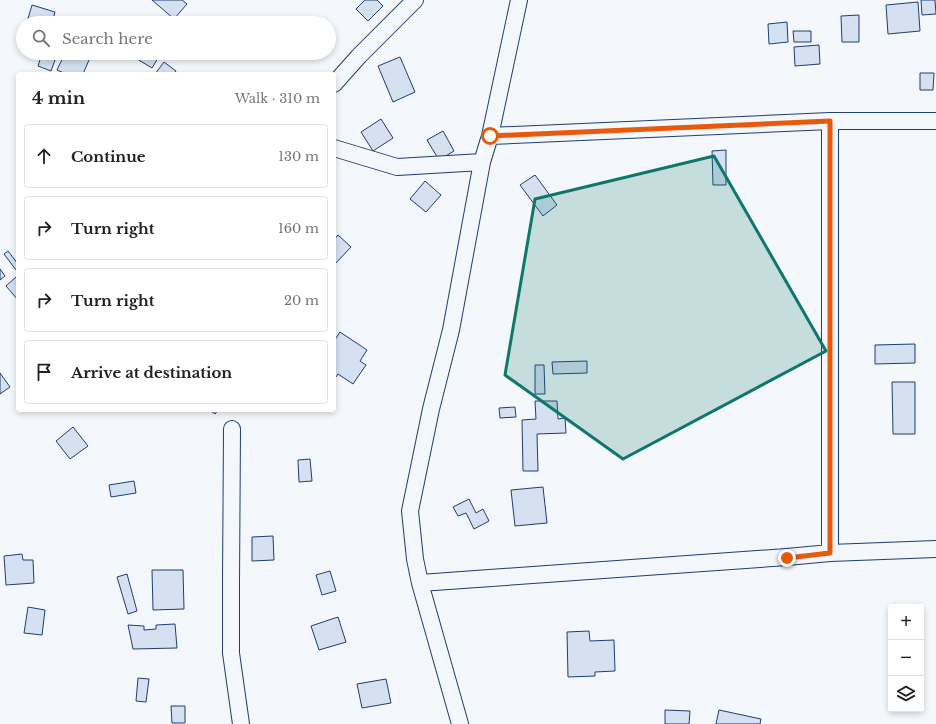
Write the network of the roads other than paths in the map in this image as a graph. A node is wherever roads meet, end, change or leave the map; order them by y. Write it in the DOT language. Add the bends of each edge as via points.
graph roads {
  1 [pos="415,0"];
  2 [pos="518,0"];
  3 [pos="336,82"];
  4 [pos="830,121"];
  5 [pos="936,121"];
  6 [pos="490,136"];
  7 [pos="336,149"];
  8 [pos="482,162"];
  9 [pos="232,429"];
  10 [pos="936,549"];
  11 [pos="830,553"];
  12 [pos="420,583"];
  13 [pos="241,724"];
  14 [pos="460,724"];
  1 -- 3 [label="street" via="358,56"];
  2 -- 6 [label="street"];
  4 -- 5 [label="street"];
  4 -- 6 [label="street"];
  4 -- 11 [label="street"];
  6 -- 8 [label="street"];
  7 -- 8 [label="street" via="397,167"];
  8 -- 12 [label="street" via="451,330 431,409 410,511"];
  9 -- 13 [label="street" via="232,653"];
  10 -- 11 [label="street"];
  11 -- 12 [label="street"];
  12 -- 14 [label="street"];
}
